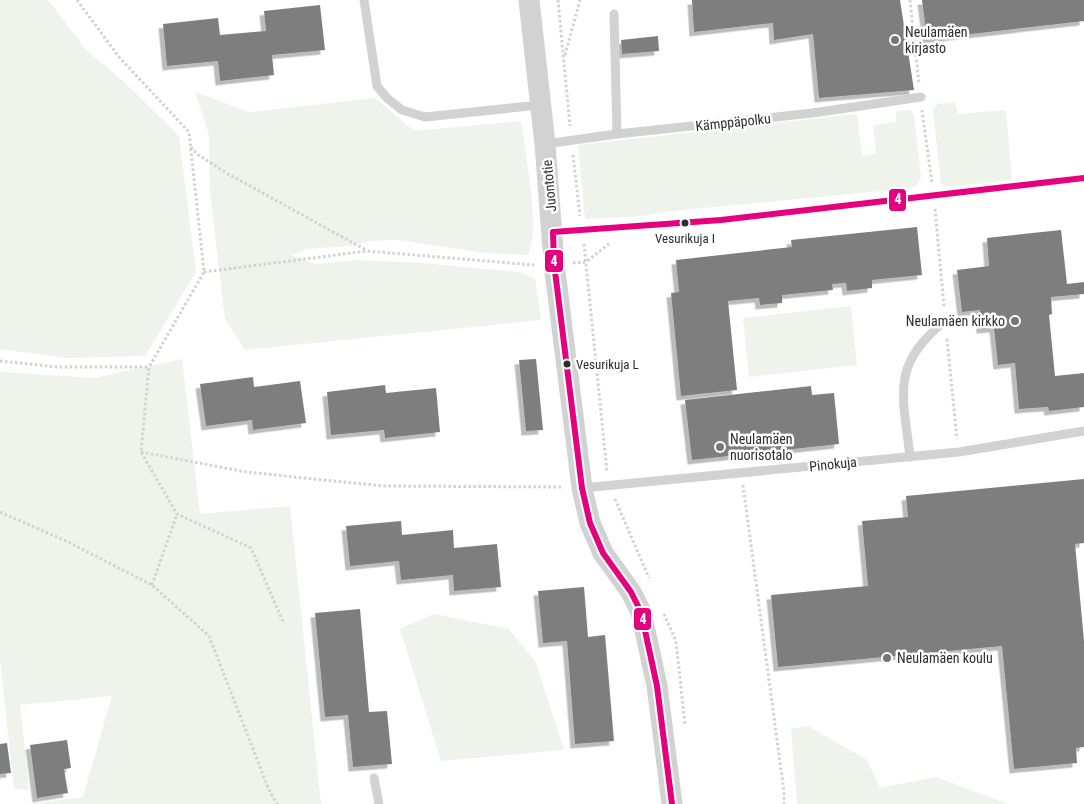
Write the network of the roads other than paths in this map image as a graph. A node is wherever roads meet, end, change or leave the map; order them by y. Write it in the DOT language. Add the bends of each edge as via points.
graph roads {
  1 [pos="364,0"];
  2 [pos="529,0"];
  3 [pos="614,14"];
  4 [pos="921,97"];
  5 [pos="540,105"];
  6 [pos="617,134"];
  7 [pos="545,144"];
  8 [pos="1084,178"];
  9 [pos="553,232"];
  10 [pos="946,321"];
  11 [pos="1084,431"];
  12 [pos="910,457"];
  13 [pos="582,488"];
  14 [pos="374,778"];
  15 [pos="378,804"];
  16 [pos="672,804"];
  1 -- 5 [label="lane" via="377,86 402,110 425,117"];
  2 -- 5 [label="street, Juontotie"];
  3 -- 6 [label="lane"];
  4 -- 6 [label="lane, Kämppäpolku" via="814,114"];
  5 -- 7 [label="street, Juontotie"];
  6 -- 7 [label="lane, Kämppäpolku"];
  7 -- 9 [label="street, Juontotie"];
  8 -- 9 [label="lane" via="721,220"];
  9 -- 13 [label="street, Juontotie"];
  10 -- 12 [label="lane" via="931,333 906,369 903,389"];
  11 -- 12 [label="lane, Pinokuja"];
  12 -- 13 [label="lane, Pinokuja"];
  13 -- 16 [label="street, Juontotie" via="590,523 603,553 641,612 657,686"];
  14 -- 15 [label="lane"];
}
